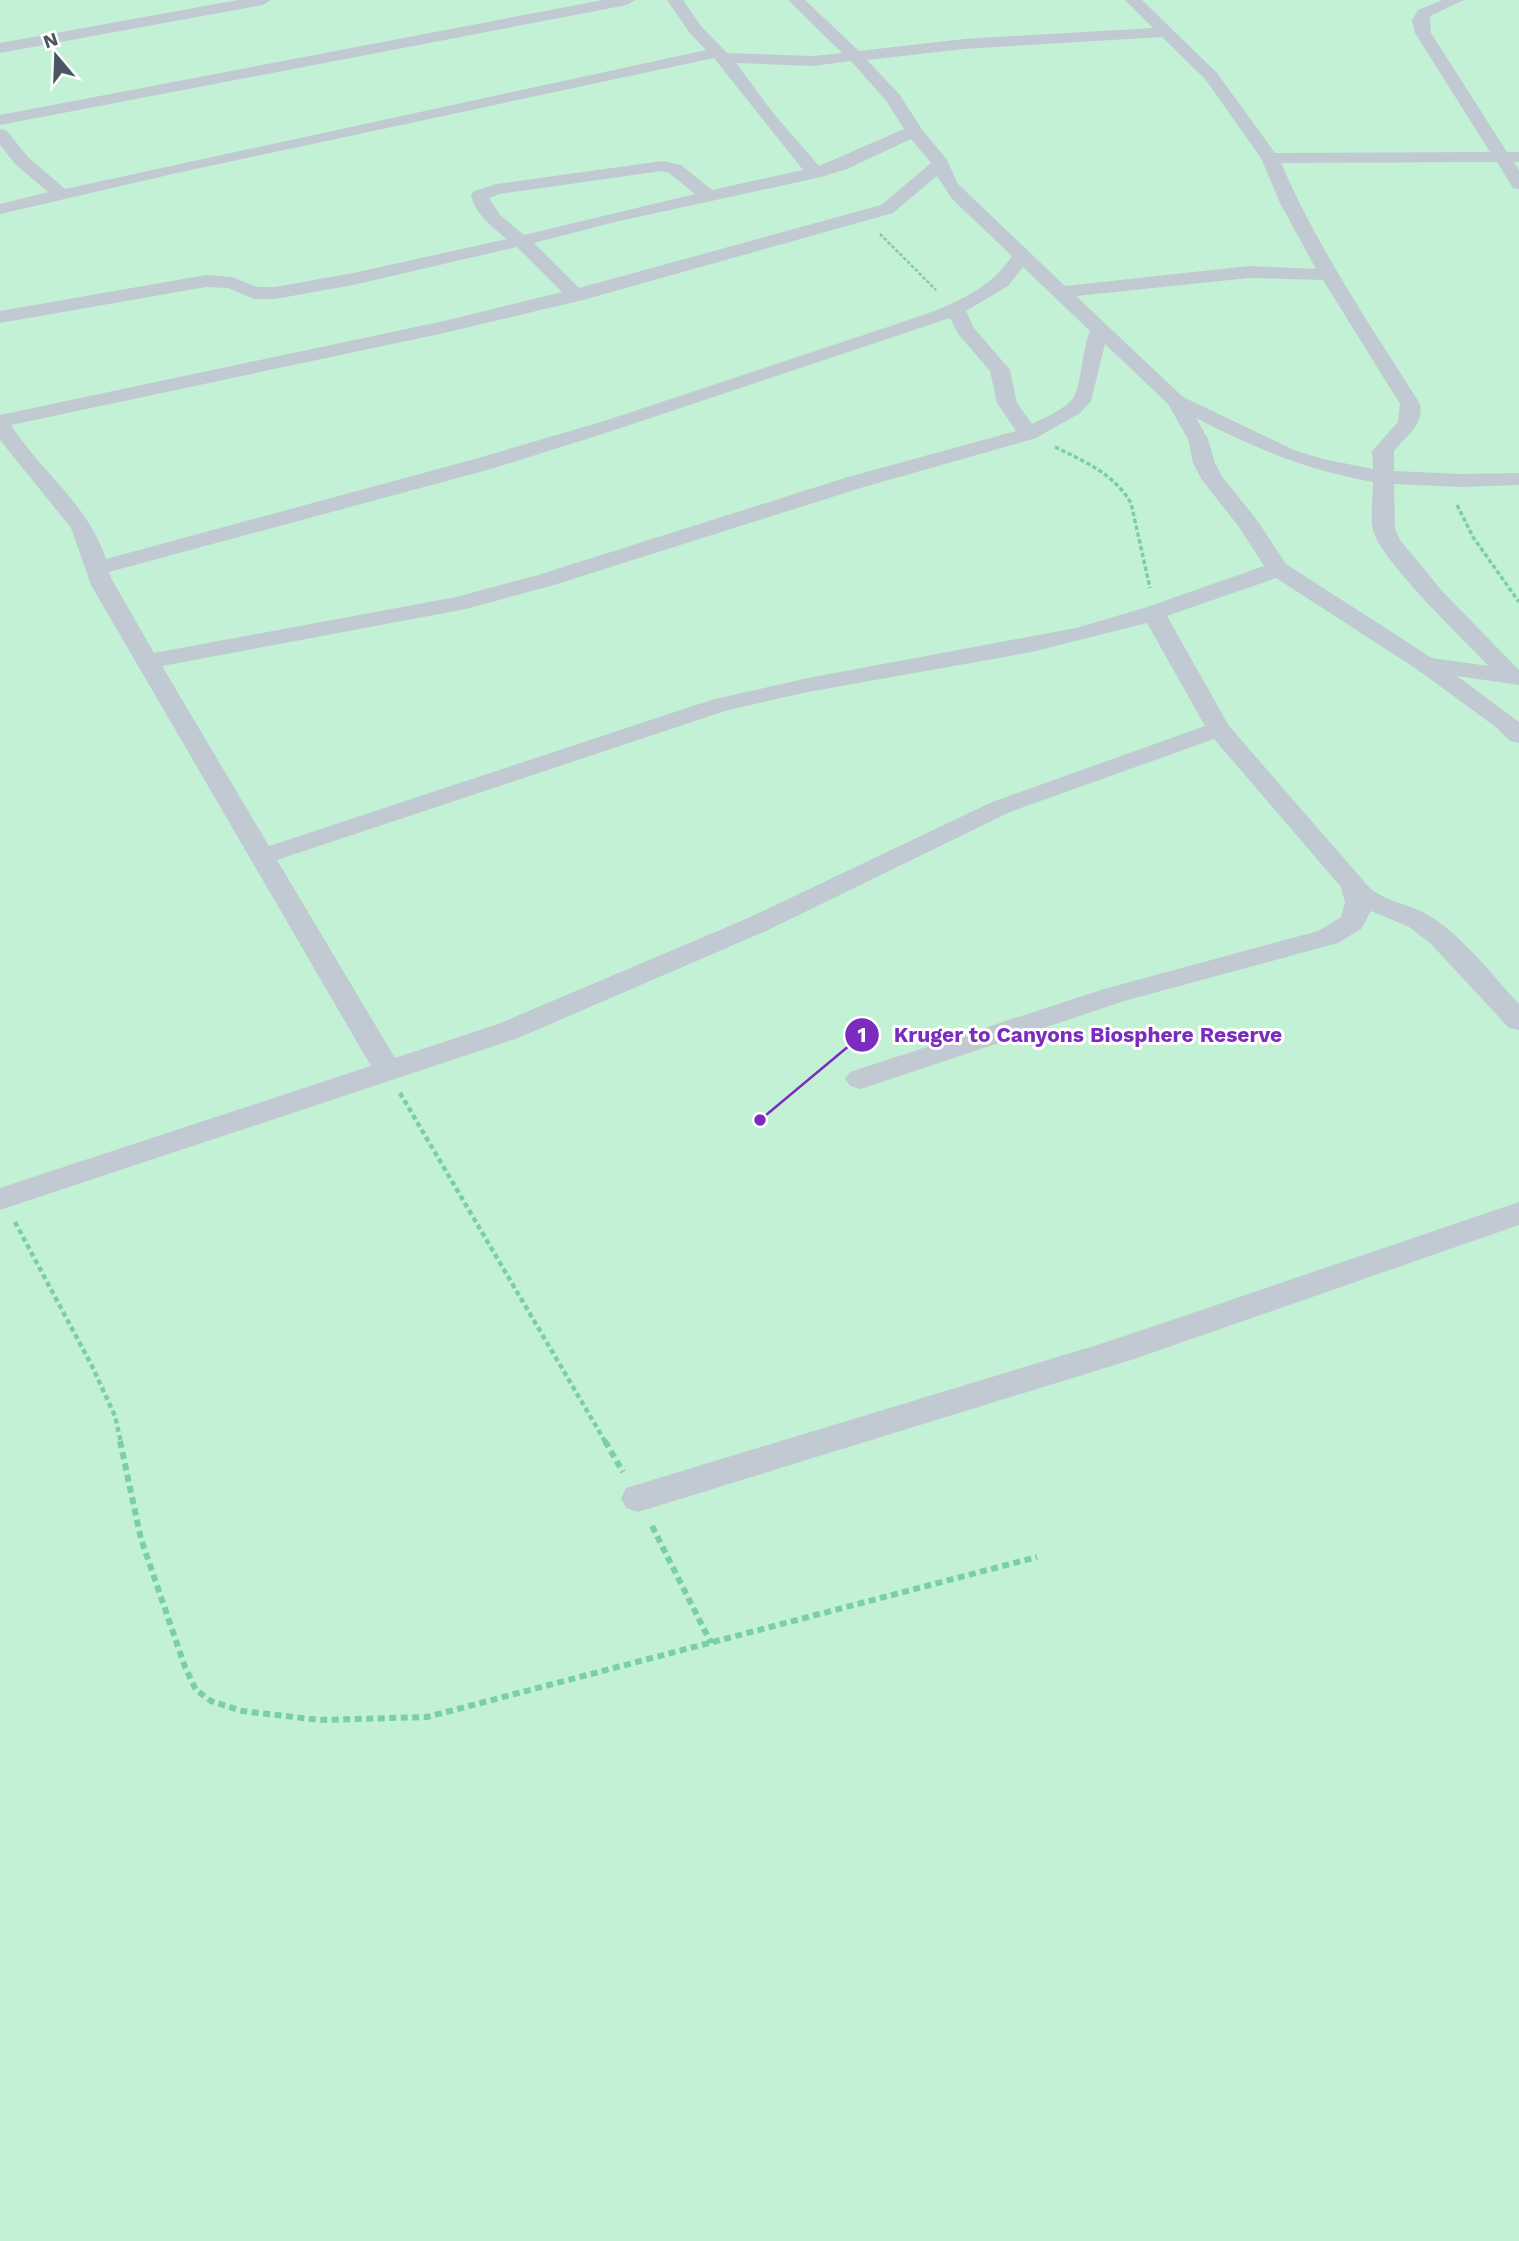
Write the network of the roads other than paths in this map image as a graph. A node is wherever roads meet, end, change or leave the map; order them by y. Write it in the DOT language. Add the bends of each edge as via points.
graph roads {
  1 [pos="263,0"];
  2 [pos="627,0"];
  3 [pos="675,0"];
  4 [pos="796,0"];
  5 [pos="1133,0"];
  6 [pos="1456,0"];
  7 [pos="1167,32"];
  8 [pos="0,48"];
  9 [pos="720,55"];
  10 [pos="856,57"];
  11 [pos="0,120"];
  12 [pos="914,131"];
  13 [pos="0,134"];
  14 [pos="1270,158"];
  15 [pos="1511,158"];
  16 [pos="941,164"];
  17 [pos="815,173"];
  18 [pos="1519,184"];
  19 [pos="62,195"];
  20 [pos="709,196"];
  21 [pos="0,209"];
  22 [pos="522,242"];
  23 [pos="1021,256"];
  24 [pos="1329,275"];
  25 [pos="1059,292"];
  26 [pos="576,296"];
  27 [pos="955,307"];
  28 [pos="0,317"];
  29 [pos="1101,331"];
  30 [pos="1176,401"];
  31 [pos="0,423"];
  32 [pos="1029,434"];
  33 [pos="1383,478"];
  34 [pos="1519,479"];
  35 [pos="97,568"];
  36 [pos="1278,569"];
  37 [pos="1154,613"];
  38 [pos="146,662"];
  39 [pos="1426,665"];
  40 [pos="1516,678"];
  41 [pos="1219,729"];
  42 [pos="1519,736"];
  43 [pos="261,858"];
  44 [pos="1359,896"];
  45 [pos="1519,1021"];
  46 [pos="388,1071"];
  47 [pos="860,1079"];
  48 [pos="3,1199"];
  49 [pos="1519,1213"];
  50 [pos="638,1498"];
  1 -- 8 [label="street"];
  2 -- 11 [label="street"];
  3 -- 9 [label="street"];
  4 -- 10 [label="street"];
  5 -- 7 [label="street"];
  6 -- 15 [label="street" via="1423,13 1423,33"];
  7 -- 10 [label="street" via="964,44"];
  7 -- 14 [label="street" via="1211,76"];
  9 -- 10 [label="street" via="813,61"];
  9 -- 17 [label="street"];
  9 -- 19 [label="street"];
  10 -- 12 [label="street" via="894,99"];
  12 -- 16 [label="street"];
  12 -- 17 [label="street"];
  13 -- 19 [label="street" via="22,161"];
  14 -- 15 [label="street"];
  14 -- 24 [label="street"];
  15 -- 18 [label="street"];
  16 -- 23 [label="street" via="950,187"];
  16 -- 26 [label="street" via="900,201 863,218"];
  17 -- 20 [label="street"];
  19 -- 21 [label="street"];
  20 -- 22 [label="street"];
  20 -- 22 [label="street" via="675,169 662,166 480,195 488,212"];
  22 -- 26 [label="street"];
  22 -- 28 [label="street" via="275,293 254,293 206,281"];
  23 -- 25 [label="street"];
  23 -- 27 [label="street" via="1002,282"];
  24 -- 25 [label="street" via="1249,272"];
  24 -- 33 [label="street" via="1413,414 1383,451"];
  25 -- 29 [label="street"];
  26 -- 31 [label="street"];
  27 -- 32 [label="street" via="965,330 1000,370 1007,403"];
  27 -- 35 [label="street" via="534,449"];
  29 -- 30 [label="street"];
  29 -- 32 [label="street" via="1084,397 1073,409"];
  30 -- 33 [label="street" via="1285,454"];
  30 -- 36 [label="street" via="1198,439 1213,480"];
  31 -- 35 [label="street" via="10,441 65,503 83,531"];
  32 -- 38 [label="street" via="458,604"];
  33 -- 34 [label="street" via="1446,482"];
  33 -- 40 [label="street" via="1384,529 1389,542 1434,596"];
  35 -- 38 [label="street"];
  36 -- 37 [label="street"];
  36 -- 39 [label="street"];
  37 -- 41 [label="street"];
  37 -- 43 [label="street" via="1075,636 783,688 720,705"];
  38 -- 43 [label="street"];
  39 -- 40 [label="street"];
  39 -- 42 [label="street"];
  41 -- 44 [label="street"];
  41 -- 46 [label="street" via="1001,807 655,971 508,1031"];
  43 -- 46 [label="street"];
  44 -- 45 [label="street" via="1419,921 1441,938"];
  44 -- 47 [label="street" via="1361,909 1354,922 1328,937 1114,995"];
  46 -- 48 [label="street"];
  49 -- 50 [label="street" via="1119,1351"];
}
